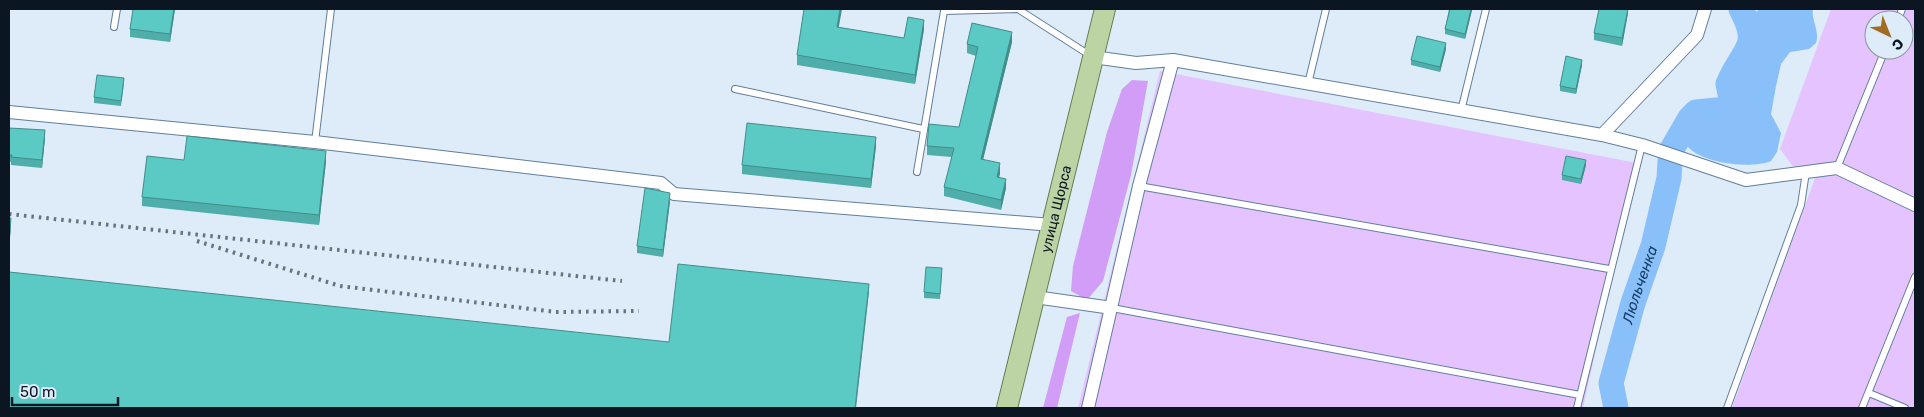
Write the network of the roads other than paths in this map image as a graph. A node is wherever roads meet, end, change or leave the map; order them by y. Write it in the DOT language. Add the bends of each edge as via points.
graph roads {
  1 [pos="117,9"];
  2 [pos="330,9"];
  3 [pos="1105,9"];
  4 [pos="1326,9"];
  5 [pos="1486,9"];
  6 [pos="1706,9"];
  7 [pos="1021,10"];
  8 [pos="114,27"];
  9 [pos="1093,58"];
  10 [pos="1173,60"];
  11 [pos="1881,60"];
  12 [pos="1307,85"];
  13 [pos="735,89"];
  14 [pos="1461,111"];
  15 [pos="9,112"];
  16 [pos="923,130"];
  17 [pos="1602,135"];
  18 [pos="315,142"];
  19 [pos="1642,144"];
  20 [pos="1837,168"];
  21 [pos="1807,171"];
  22 [pos="917,172"];
  23 [pos="1140,186"];
  24 [pos="1915,205"];
  25 [pos="1052,225"];
  26 [pos="1610,269"];
  27 [pos="1915,277"];
  28 [pos="1035,297"];
  29 [pos="1112,308"];
  30 [pos="1869,394"];
  31 [pos="1580,395"];
  32 [pos="1007,408"];
  33 [pos="1088,408"];
  34 [pos="1577,408"];
  35 [pos="1727,408"];
  36 [pos="1862,408"];
  37 [pos="1905,408"];
  1 -- 8 [label="lane"];
  2 -- 18 [label="lane"];
  3 -- 9 [label="main road, улица Щорса"];
  4 -- 12 [label="lane"];
  5 -- 14 [label="lane"];
  6 -- 17 [label="street" via="1697,35"];
  7 -- 9 [label="lane"];
  7 -- 16 [label="lane" via="944,11"];
  9 -- 10 [label="street" via="1136,63"];
  9 -- 25 [label="main road, улица Щорса"];
  10 -- 12 [label="street"];
  10 -- 23 [label="street"];
  11 -- 20 [label="lane"];
  12 -- 14 [label="street"];
  13 -- 16 [label="lane"];
  14 -- 17 [label="street"];
  15 -- 18 [label="street"];
  16 -- 22 [label="lane"];
  17 -- 19 [label="street"];
  18 -- 25 [label="street" via="660,183 674,194"];
  19 -- 21 [label="street" via="1746,180"];
  19 -- 26 [label="lane"];
  20 -- 21 [label="street"];
  20 -- 24 [label="street"];
  21 -- 35 [label="lane" via="1801,205"];
  23 -- 26 [label="lane"];
  23 -- 29 [label="street"];
  25 -- 28 [label="main road, улица Щорса"];
  26 -- 31 [label="lane"];
  27 -- 30 [label="lane"];
  28 -- 29 [label="street"];
  28 -- 32 [label="main road, улица Щорса"];
  29 -- 31 [label="lane"];
  29 -- 33 [label="street"];
  30 -- 36 [label="lane"];
  30 -- 37 [label="lane"];
  31 -- 34 [label="lane"];
}
